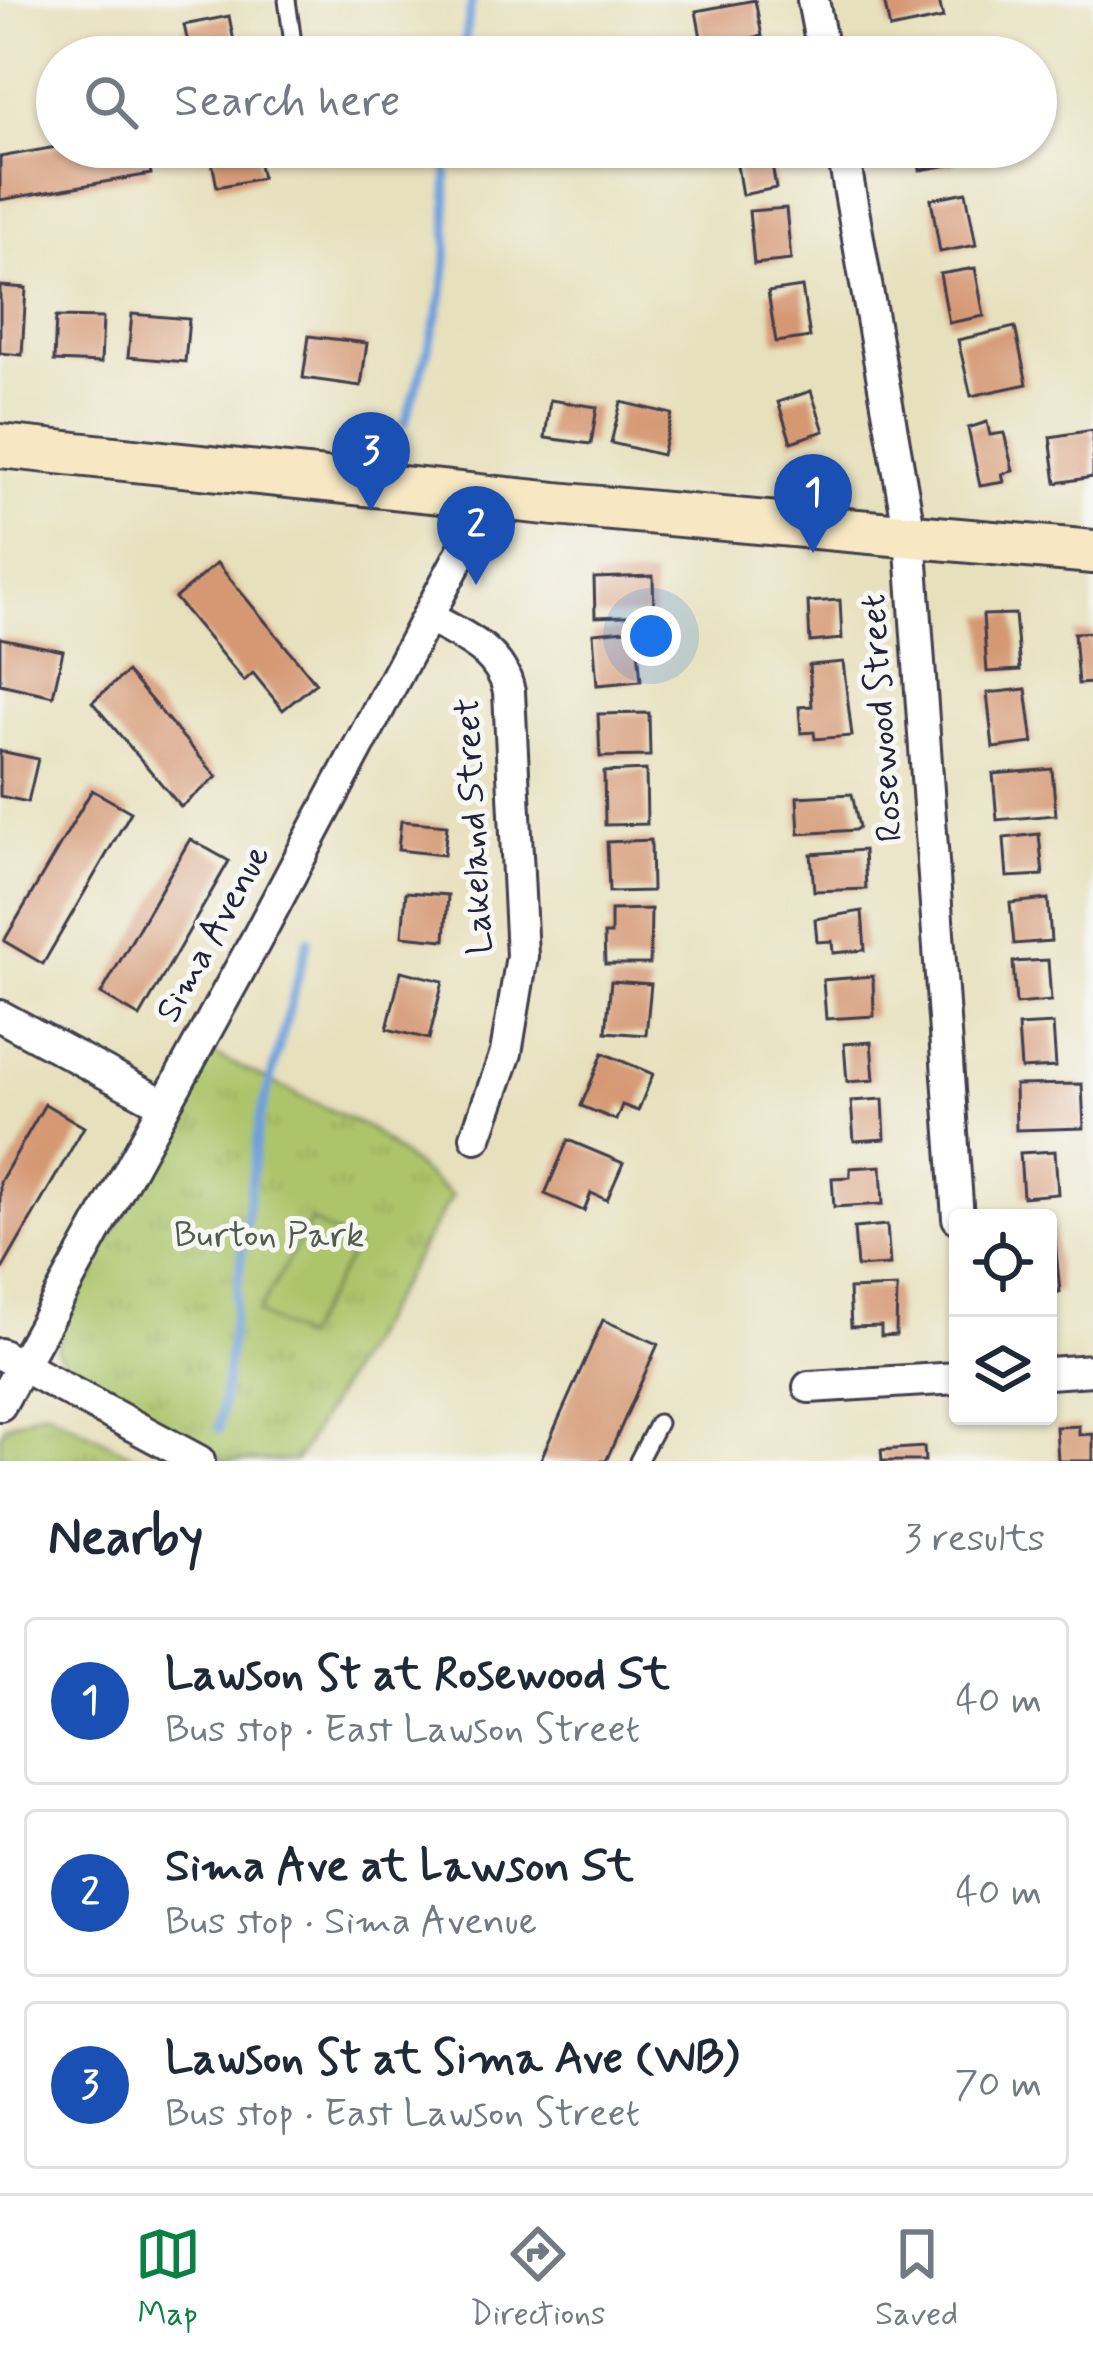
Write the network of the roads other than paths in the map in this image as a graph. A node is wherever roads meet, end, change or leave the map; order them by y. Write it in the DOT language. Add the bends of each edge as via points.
graph roads {
  1 [pos="287,0"];
  2 [pos="813,0"];
  3 [pos="292,36"];
  4 [pos="820,36"];
  5 [pos="846,168"];
  6 [pos="0,446"];
  7 [pos="491,497"];
  8 [pos="910,536"];
  9 [pos="1093,552"];
  10 [pos="428,617"];
  11 [pos="0,1016"];
  12 [pos="163,1105"];
  13 [pos="476,1137"];
  14 [pos="957,1209"];
  15 [pos="10,1361"];
  16 [pos="1093,1370"];
  17 [pos="1057,1372"];
  18 [pos="949,1379"];
  19 [pos="809,1388"];
  20 [pos="0,1405"];
  21 [pos="658,1424"];
  22 [pos="200,1461"];
  23 [pos="638,1461"];
  1 -- 3 [label="lane"];
  2 -- 4 [label="street"];
  5 -- 8 [label="street, Rosewood Street"];
  6 -- 7 [label="street"];
  7 -- 8 [label="street"];
  7 -- 10 [label="street, Sima Avenue"];
  8 -- 9 [label="street"];
  8 -- 14 [label="street, Rosewood Street"];
  10 -- 12 [label="street, Sima Avenue"];
  10 -- 13 [label="street, Lakeland Street" via="486,650 509,692 522,956 506,1053"];
  11 -- 12 [label="street"];
  12 -- 15 [label="street, Sima Avenue"];
  15 -- 20 [label="street, Sima Avenue"];
  15 -- 22 [label="street"];
  16 -- 17 [label="street"];
  18 -- 19 [label="street"];
  21 -- 23 [label="lane"];
}
